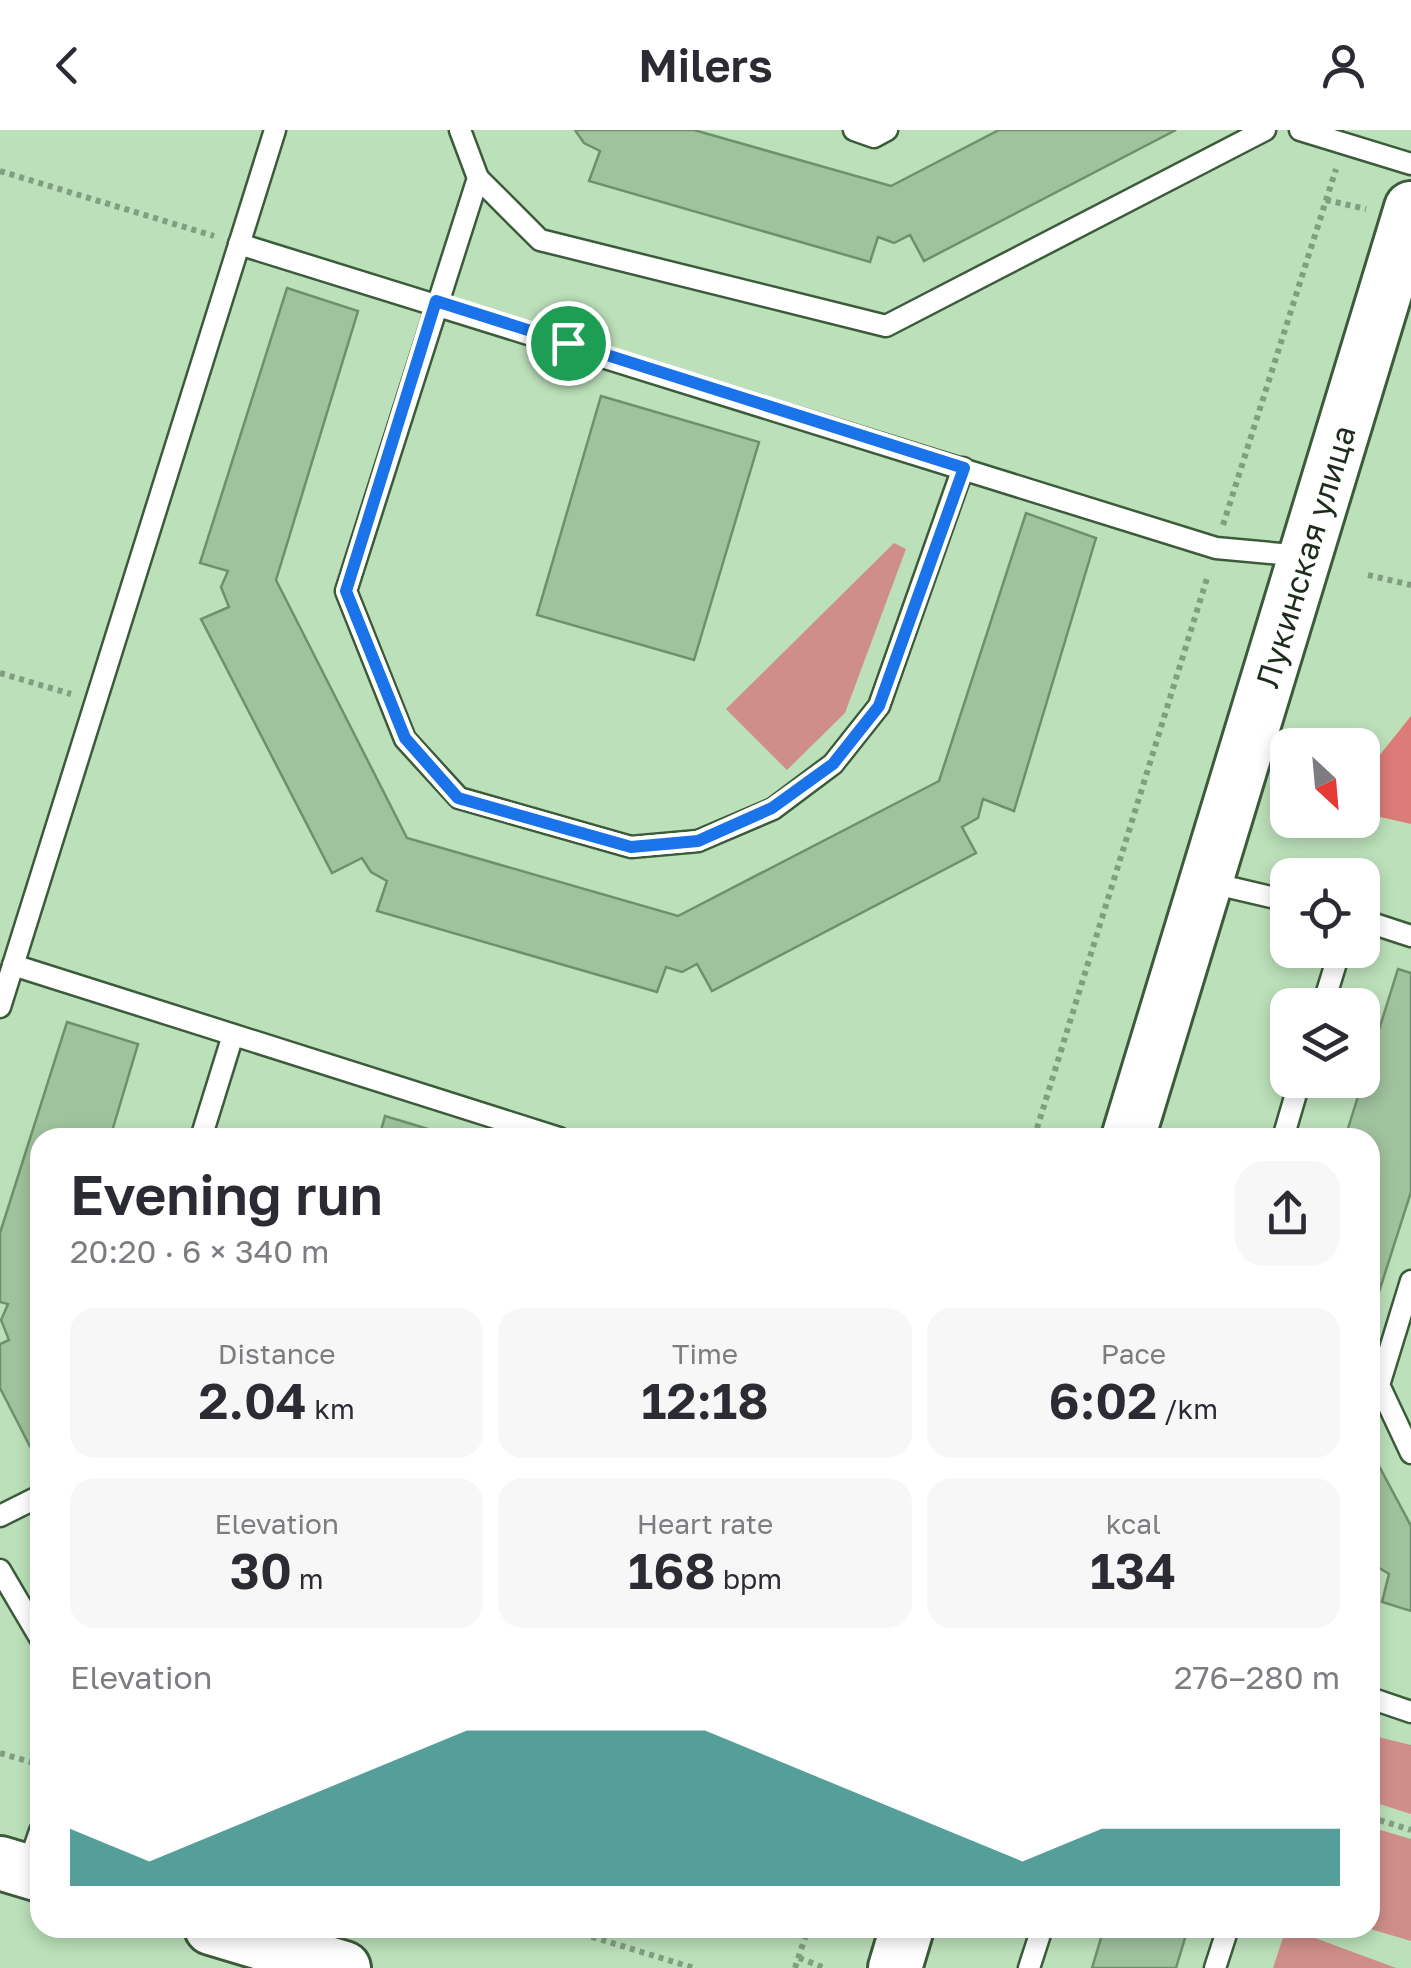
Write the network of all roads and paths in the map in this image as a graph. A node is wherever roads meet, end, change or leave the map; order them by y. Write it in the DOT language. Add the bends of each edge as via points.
graph roads {
  1 [pos="275,130"];
  2 [pos="460,130"];
  3 [pos="854,130"];
  4 [pos="887,130"];
  5 [pos="1264,130"];
  6 [pos="1300,130"];
  7 [pos="1344,143"];
  8 [pos="1411,164"];
  9 [pos="0,171"];
  10 [pos="478,178"];
  11 [pos="1411,208"];
  12 [pos="239,244"];
  13 [pos="436,301"];
  14 [pos="964,468"];
  15 [pos="1216,548"];
  16 [pos="1305,556"];
  17 [pos="1368,575"];
  18 [pos="1411,585"];
  19 [pos="0,673"];
  20 [pos="96,702"];
  21 [pos="1206,882"];
  22 [pos="1270,897"];
  23 [pos="1380,926"];
  24 [pos="1411,936"];
  25 [pos="13,965"];
  26 [pos="0,1007"];
  27 [pos="233,1035"];
  28 [pos="1294,1098"];
  29 [pos="204,1128"];
  30 [pos="527,1128"];
  31 [pos="1037,1128"];
  32 [pos="1131,1128"];
  33 [pos="1285,1128"];
  34 [pos="1411,1281"];
  35 [pos="1380,1382"];
  36 [pos="1380,1387"];
  37 [pos="1411,1452"];
  38 [pos="30,1501"];
  39 [pos="0,1516"];
  40 [pos="0,1570"];
  41 [pos="30,1621"];
  42 [pos="1380,1701"];
  43 [pos="1411,1712"];
  44 [pos="0,1752"];
  45 [pos="30,1762"];
  46 [pos="1380,1820"];
  47 [pos="1411,1830"];
  48 [pos="244,1938"];
  49 [pos="596,1938"];
  50 [pos="805,1938"];
  51 [pos="904,1938"];
  52 [pos="1039,1938"];
  53 [pos="1225,1938"];
  54 [pos="799,1958"];
  55 [pos="344,1968"];
  56 [pos="694,1968"];
  57 [pos="795,1968"];
  58 [pos="826,1968"];
  59 [pos="895,1968"];
  60 [pos="1029,1968"];
  61 [pos="1215,1968"];
  1 -- 12 [label="lane"];
  2 -- 10 [label="lane"];
  3 -- 4 [label="lane" via="874,137"];
  5 -- 10 [label="lane" via="886,326 540,240"];
  6 -- 7 [label="lane"];
  7 -- 8 [label="lane"];
  7 -- 15 [label="path"];
  9 -- 12 [label="path"];
  10 -- 13 [label="lane"];
  11 -- 16 [label="street, Лукинская улица"];
  12 -- 13 [label="lane"];
  12 -- 20 [label="lane"];
  13 -- 14 [label="lane"];
  13 -- 14 [label="lane" via="346,591 405,738 458,798 631,847 698,841 772,808 833,764 879,706"];
  14 -- 15 [label="lane"];
  15 -- 16 [label="lane"];
  15 -- 31 [label="path"];
  16 -- 21 [label="street, Лукинская улица"];
  17 -- 18 [label="path"];
  19 -- 20 [label="path"];
  20 -- 25 [label="lane"];
  21 -- 22 [label="lane"];
  21 -- 32 [label="street, Лукинская улица"];
  23 -- 24 [label="lane"];
  25 -- 26 [label="lane"];
  25 -- 27 [label="lane"];
  27 -- 29 [label="lane"];
  27 -- 30 [label="lane"];
  28 -- 33 [label="lane"];
  34 -- 35 [label="lane"];
  36 -- 37 [label="lane"];
  38 -- 39 [label="lane"];
  40 -- 41 [label="lane"];
  42 -- 43 [label="lane"];
  44 -- 45 [label="path"];
  46 -- 47 [label="path"];
  48 -- 55 [label="street"];
  49 -- 56 [label="path"];
  50 -- 54 [label="path"];
  51 -- 59 [label="street"];
  52 -- 60 [label="lane"];
  53 -- 61 [label="lane"];
  54 -- 57 [label="path"];
  54 -- 58 [label="path"];
}
